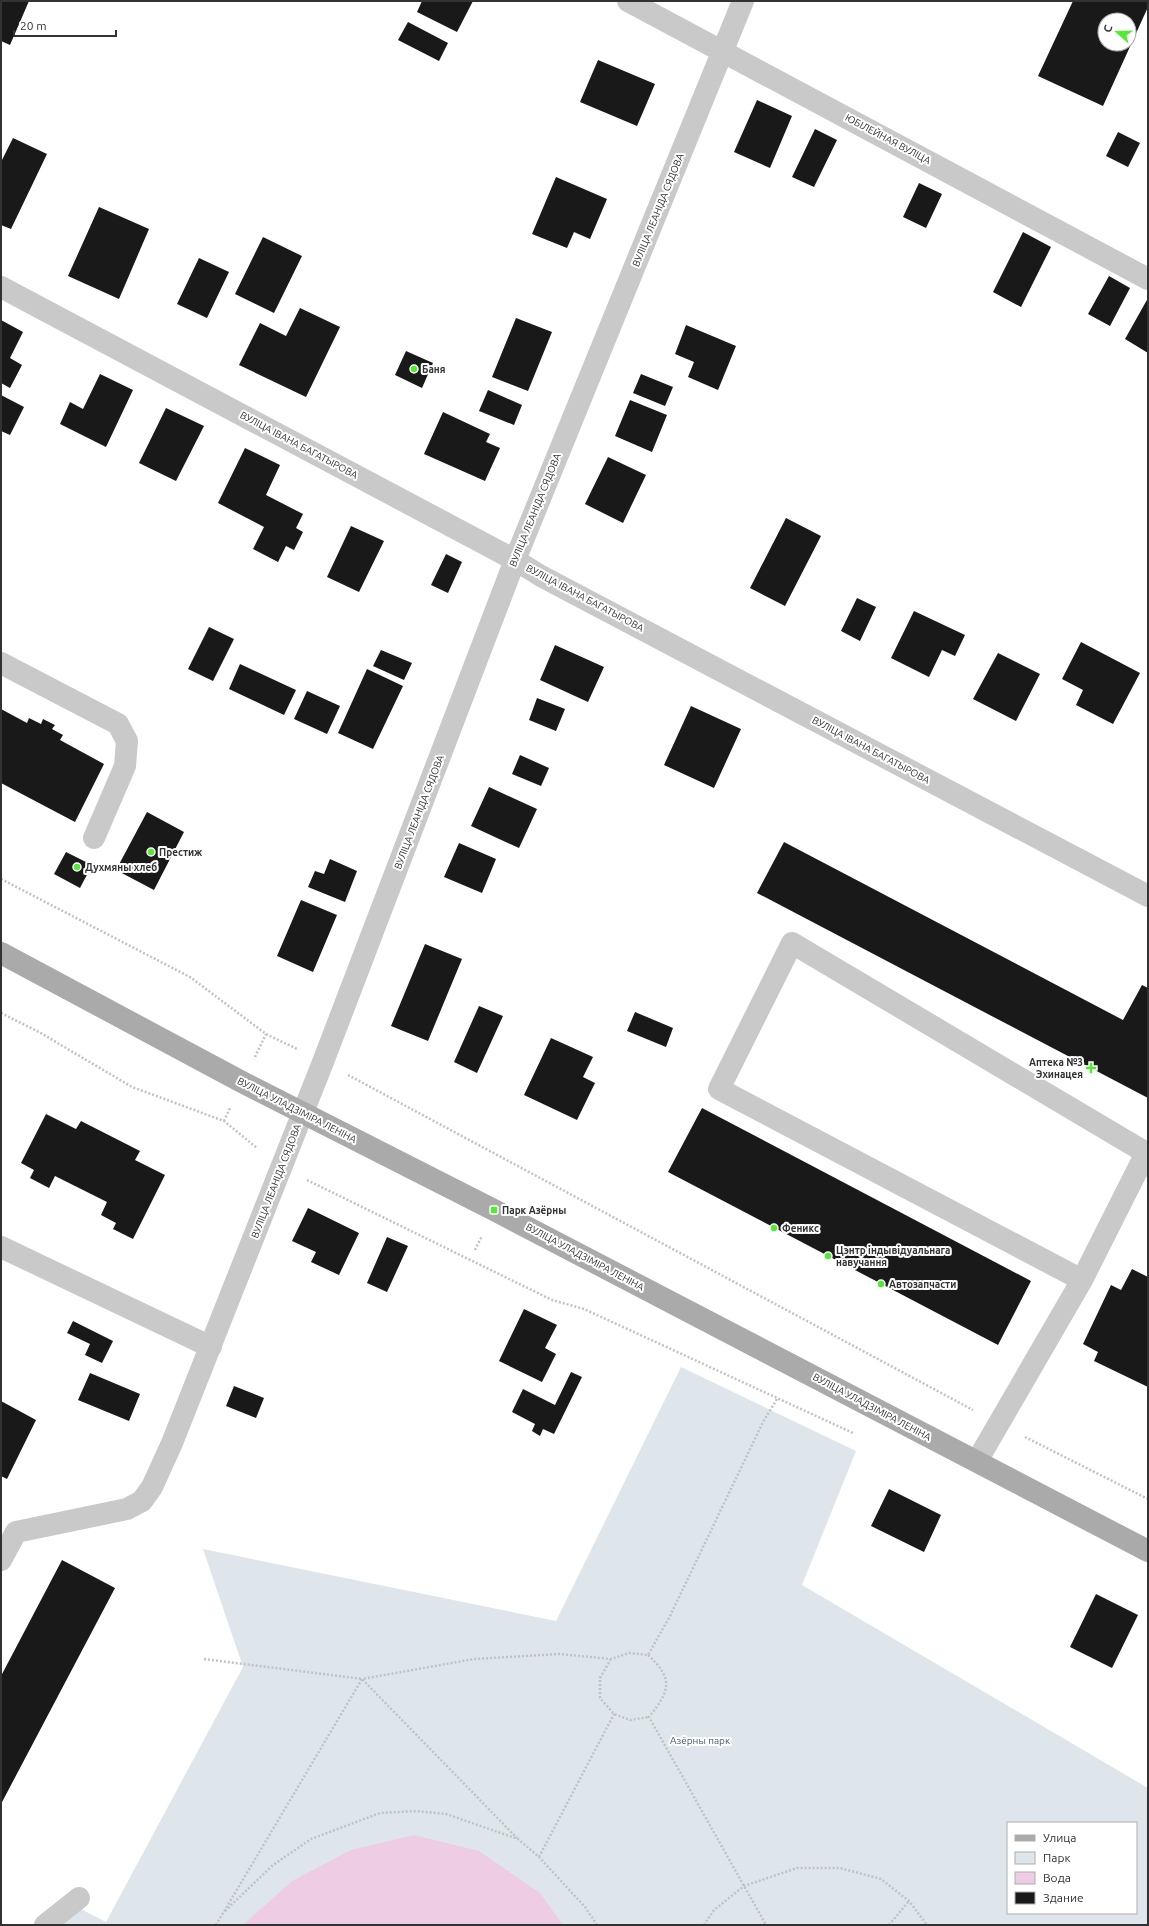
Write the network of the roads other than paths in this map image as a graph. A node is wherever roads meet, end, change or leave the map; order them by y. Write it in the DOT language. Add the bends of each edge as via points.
graph roads {
  1 [pos="628,1"];
  2 [pos="743,1"];
  3 [pos="723,51"];
  4 [pos="1148,279"];
  5 [pos="1,287"];
  6 [pos="515,560"];
  7 [pos="1,663"];
  8 [pos="94,838"];
  9 [pos="1148,896"];
  10 [pos="1,953"];
  11 [pos="303,1114"];
  12 [pos="1147,1154"];
  13 [pos="1,1248"];
  14 [pos="1082,1280"];
  15 [pos="210,1347"];
  16 [pos="976,1462"];
  17 [pos="8,1528"];
  18 [pos="1148,1551"];
  19 [pos="1,1560"];
  20 [pos="79,1898"];
  21 [pos="45,1925"];
  1 -- 3 [label="street, ЮБІЛЕЙНАЯ ВУЛІЦА"];
  2 -- 3 [label="street, ВУЛІЦА ЛЕАНІДА СЯДОВА"];
  3 -- 4 [label="street, ЮБІЛЕЙНАЯ ВУЛІЦА"];
  3 -- 6 [label="street, ВУЛІЦА ЛЕАНІДА СЯДОВА"];
  5 -- 6 [label="street, ВУЛІЦА ІВАНА БАГАТЫРОВА"];
  6 -- 9 [label="street, ВУЛІЦА ІВАНА БАГАТЫРОВА"];
  6 -- 11 [label="street, ВУЛІЦА ЛЕАНІДА СЯДОВА"];
  7 -- 8 [label="street" via="118,724 127,741 125,766"];
  10 -- 11 [label="main road, ВУЛІЦА УЛАДЗІМІРА ЛЕНІНА"];
  11 -- 15 [label="street, ВУЛІЦА ЛЕАНІДА СЯДОВА"];
  11 -- 16 [label="main road, ВУЛІЦА УЛАДЗІМІРА ЛЕНІНА" via="494,1210"];
  12 -- 14 [label="street"];
  12 -- 14 [label="street" via="792,943 719,1089"];
  13 -- 15 [label="street"];
  14 -- 16 [label="street"];
  15 -- 17 [label="street, ВУЛІЦА ЛЕАНІДА СЯДОВА" via="172,1443 152,1487 142,1500 127,1509 109,1514"];
  16 -- 18 [label="main road, ВУЛІЦА УЛАДЗІМІРА ЛЕНІНА"];
  17 -- 19 [label="street"];
  20 -- 21 [label="street"];
}
